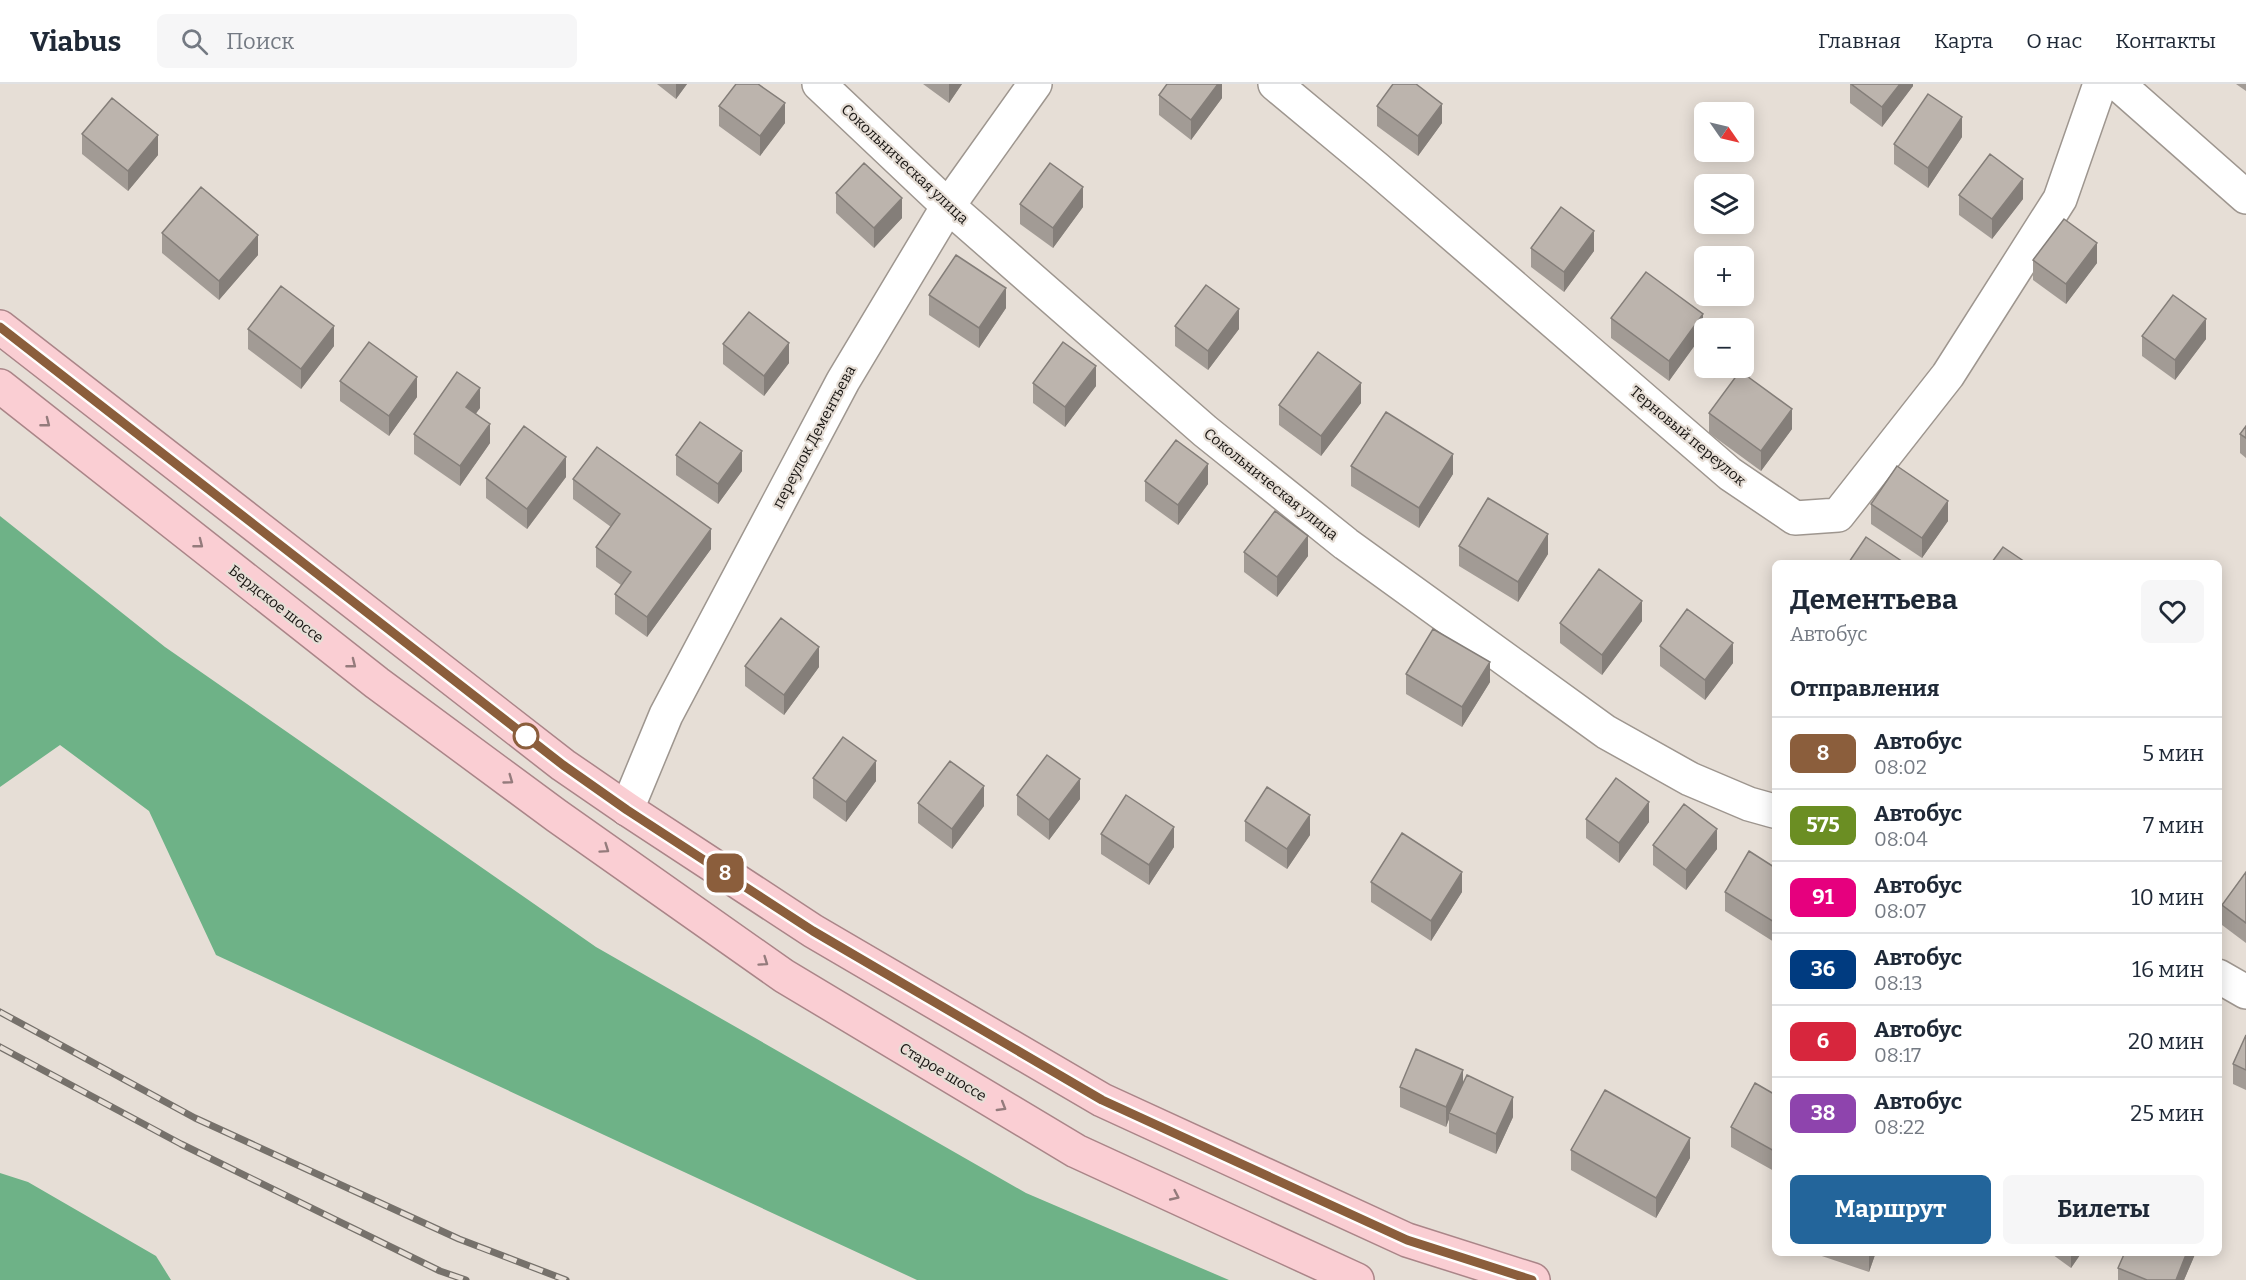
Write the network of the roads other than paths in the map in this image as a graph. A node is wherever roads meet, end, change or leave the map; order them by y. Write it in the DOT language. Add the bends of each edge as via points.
graph roads {
  1 [pos="819,84"];
  2 [pos="1035,84"];
  3 [pos="1275,84"];
  4 [pos="2100,84"];
  5 [pos="2118,84"];
  6 [pos="2246,197"];
  7 [pos="948,206"];
  8 [pos="7,333"];
  9 [pos="0,386"];
  10 [pos="627,810"];
  11 [pos="1772,810"];
  12 [pos="557,816"];
  13 [pos="2222,978"];
  14 [pos="2246,992"];
  15 [pos="1357,1280"];
  16 [pos="1533,1280"];
  1 -- 7 [label="street, Сокольническая улица"];
  2 -- 7 [label="street, переулок Дементьева"];
  3 -- 4 [label="street, Терновый переулок" via="1730,474 1795,518 1838,515 1948,375 2060,199"];
  5 -- 6 [label="street"];
  7 -- 10 [label="street, переулок Дементьева" via="832,401 666,715"];
  7 -- 11 [label="street, Сокольническая улица" via="1205,432 1346,544 1606,732 1690,779"];
  8 -- 10 [label="highway" via="563,765"];
  9 -- 12 [label="highway, Бердское шоссе, one-way" via="312,634"];
  10 -- 16 [label="highway" via="813,931 1102,1100 1407,1240"];
  12 -- 15 [label="highway, Старое шоссе, one-way" via="784,976 1076,1151"];
  13 -- 14 [label="street"];
}
